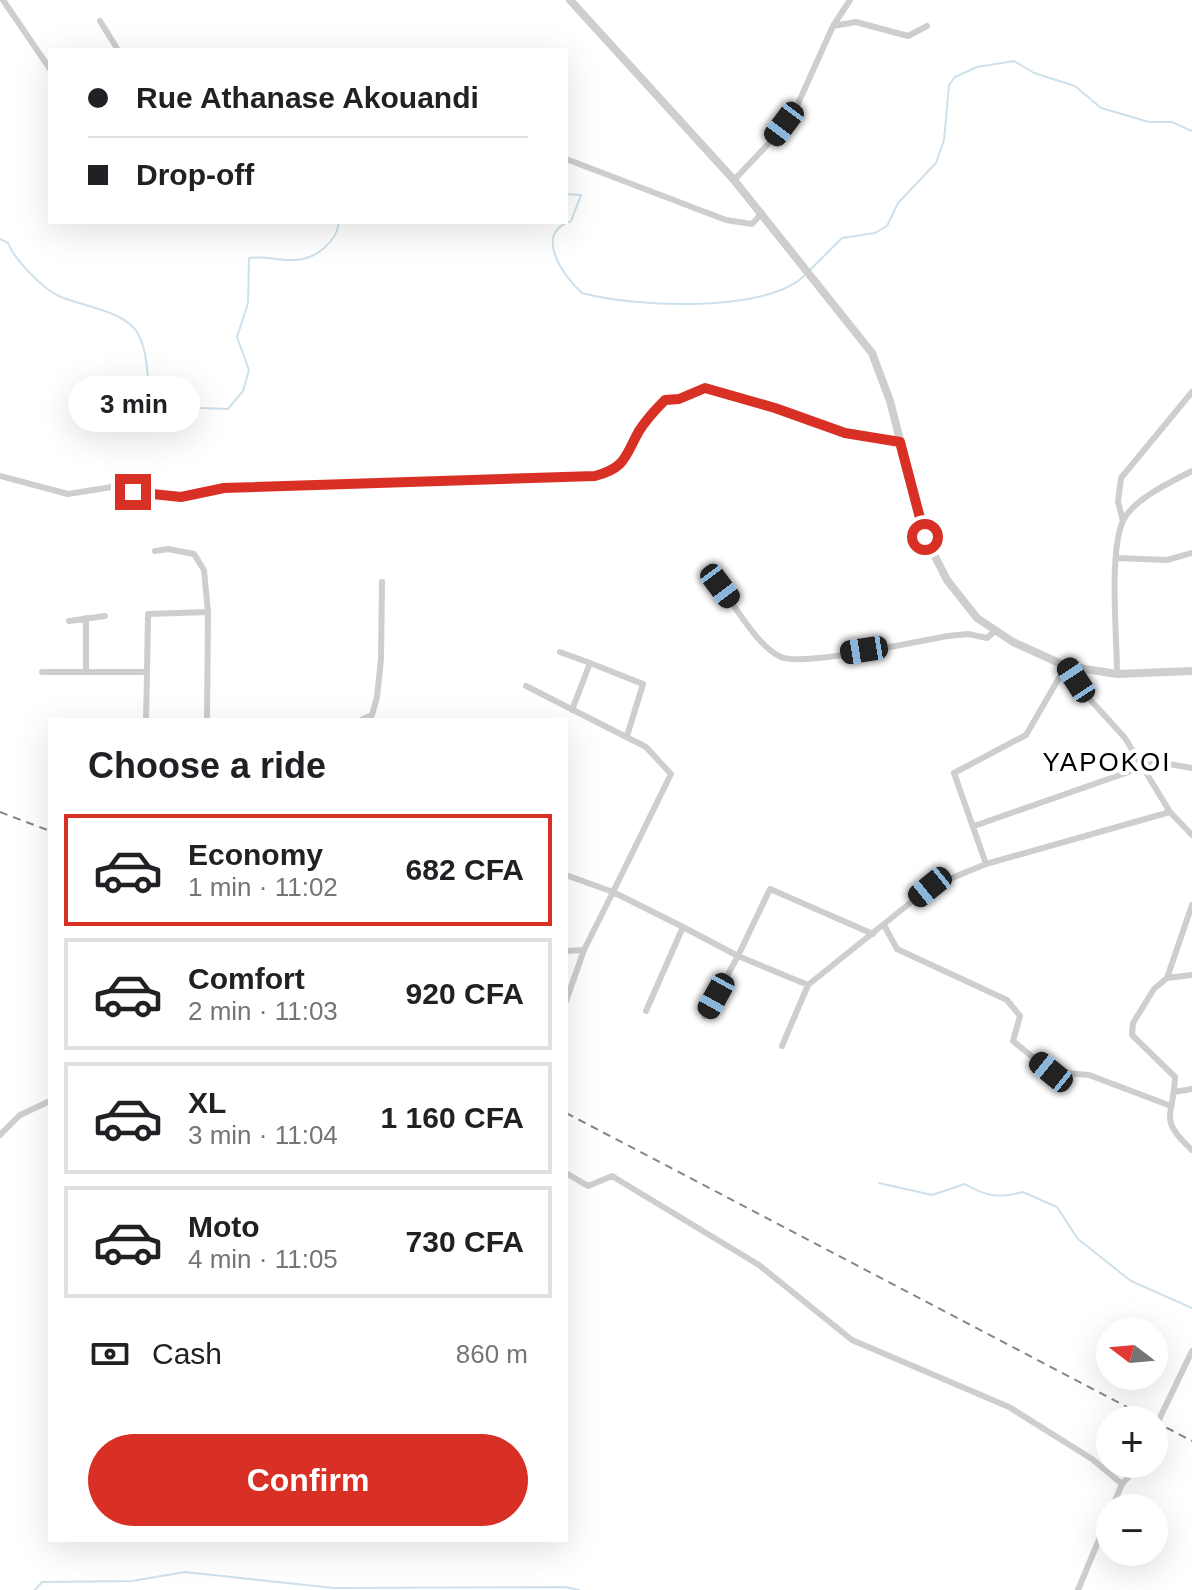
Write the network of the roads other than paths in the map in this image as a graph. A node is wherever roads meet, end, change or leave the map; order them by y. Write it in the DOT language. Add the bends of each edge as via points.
graph roads {
  1 [pos="3,0"];
  2 [pos="570,0"];
  3 [pos="579,0"];
  4 [pos="850,0"];
  5 [pos="579,11"];
  6 [pos="100,21"];
  7 [pos="833,26"];
  8 [pos="927,26"];
  9 [pos="117,48"];
  10 [pos="48,66"];
  11 [pos="568,160"];
  12 [pos="734,180"];
  13 [pos="762,213"];
  14 [pos="1192,392"];
  15 [pos="900,442"];
  16 [pos="1192,471"];
  17 [pos="0,476"];
  18 [pos="1123,521"];
  19 [pos="155,551"];
  20 [pos="1192,553"];
  21 [pos="1117,558"];
  22 [pos="382,582"];
  23 [pos="720,586"];
  24 [pos="208,612"];
  25 [pos="105,616"];
  26 [pos="86,618"];
  27 [pos="69,621"];
  28 [pos="995,631"];
  29 [pos="560,652"];
  30 [pos="590,663"];
  31 [pos="1066,666"];
  32 [pos="1192,671"];
  33 [pos="42,672"];
  34 [pos="86,672"];
  35 [pos="147,672"];
  36 [pos="1117,674"];
  37 [pos="526,686"];
  38 [pos="572,710"];
  39 [pos="372,717"];
  40 [pos="146,718"];
  41 [pos="207,718"];
  42 [pos="627,736"];
  43 [pos="1145,767"];
  44 [pos="1192,768"];
  45 [pos="1170,812"];
  46 [pos="974,826"];
  47 [pos="1192,835"];
  48 [pos="986,864"];
  49 [pos="568,876"];
  50 [pos="613,892"];
  51 [pos="1192,905"];
  52 [pos="884,925"];
  53 [pos="683,927"];
  54 [pos="873,934"];
  55 [pos="584,950"];
  56 [pos="568,951"];
  57 [pos="738,956"];
  58 [pos="1192,975"];
  59 [pos="1167,978"];
  60 [pos="808,985"];
  61 [pos="568,995"];
  62 [pos="646,1011"];
  63 [pos="705,1016"];
  64 [pos="782,1046"];
  65 [pos="1192,1089"];
  66 [pos="1174,1092"];
  67 [pos="48,1102"];
  68 [pos="1171,1106"];
  69 [pos="0,1135"];
  70 [pos="1192,1150"];
  71 [pos="568,1174"];
  72 [pos="1192,1351"];
  73 [pos="1166,1406"];
  74 [pos="1127,1478"];
  75 [pos="1122,1484"];
  76 [pos="1118,1494"];
  77 [pos="1096,1546"];
  78 [pos="1078,1590"];
  1 -- 10 [label="street"];
  2 -- 5 [label="street"];
  3 -- 5 [label="street"];
  4 -- 7 [label="street"];
  5 -- 12 [label="street"];
  6 -- 9 [label="street"];
  7 -- 8 [label="street" via="856,22 908,36"];
  7 -- 12 [label="street" via="796,108"];
  11 -- 13 [label="street" via="726,220 752,224"];
  12 -- 13 [label="street"];
  13 -- 15 [label="street" via="872,353"];
  14 -- 18 [label="street" via="1121,478 1118,502"];
  15 -- 17 [label="street" via="845,433 705,388 665,400 640,429 624,461 595,476 224,488 166,497 112,487 68,494"];
  15 -- 28 [label="street" via="937,563 961,600"];
  16 -- 18 [label="street" via="1152,492"];
  18 -- 21 [label="street"];
  19 -- 24 [label="street" via="194,554 204,570"];
  20 -- 21 [label="street" via="1167,560"];
  21 -- 36 [label="street"];
  22 -- 39 [label="street" via="381,659"];
  23 -- 28 [label="street" via="767,648 783,658 809,659 968,634 987,638"];
  24 -- 35 [label="street" via="148,614"];
  24 -- 41 [label="street"];
  25 -- 26 [label="street"];
  26 -- 27 [label="street"];
  26 -- 34 [label="street"];
  28 -- 31 [label="street"];
  29 -- 30 [label="street"];
  30 -- 38 [label="street"];
  30 -- 42 [label="street" via="643,684"];
  31 -- 36 [label="street"];
  31 -- 43 [label="street"];
  31 -- 46 [label="street" via="1026,735 954,773"];
  32 -- 36 [label="street"];
  33 -- 34 [label="street"];
  34 -- 35 [label="street"];
  35 -- 40 [label="street"];
  37 -- 38 [label="street"];
  38 -- 42 [label="street"];
  42 -- 50 [label="street" via="646,747 671,774"];
  43 -- 44 [label="street" via="1157,762"];
  43 -- 45 [label="street"];
  43 -- 46 [label="street"];
  45 -- 47 [label="street"];
  45 -- 48 [label="street"];
  46 -- 48 [label="street"];
  48 -- 52 [label="street" via="930,887"];
  49 -- 50 [label="street"];
  50 -- 53 [label="street"];
  50 -- 55 [label="street"];
  51 -- 59 [label="street"];
  52 -- 54 [label="street"];
  52 -- 68 [label="street" via="897,949 1007,1000 1020,1016 1013,1041 1051,1072 1089,1075"];
  53 -- 57 [label="street"];
  53 -- 62 [label="street"];
  54 -- 57 [label="street" via="770,889"];
  54 -- 60 [label="street"];
  55 -- 56 [label="street"];
  55 -- 61 [label="street"];
  57 -- 60 [label="street"];
  57 -- 63 [label="street"];
  58 -- 59 [label="street"];
  59 -- 66 [label="street" via="1133,1023 1132,1035 1175,1077"];
  60 -- 64 [label="street"];
  65 -- 66 [label="street"];
  66 -- 68 [label="street"];
  67 -- 69 [label="street" via="20,1115"];
  68 -- 70 [label="street" via="1168,1118 1175,1135"];
  71 -- 75 [label="street" via="588,1186 612,1176 759,1265 852,1340 1009,1407"];
  72 -- 73 [label="street"];
  74 -- 75 [label="street"];
  75 -- 76 [label="street"];
  77 -- 78 [label="street"];
}
